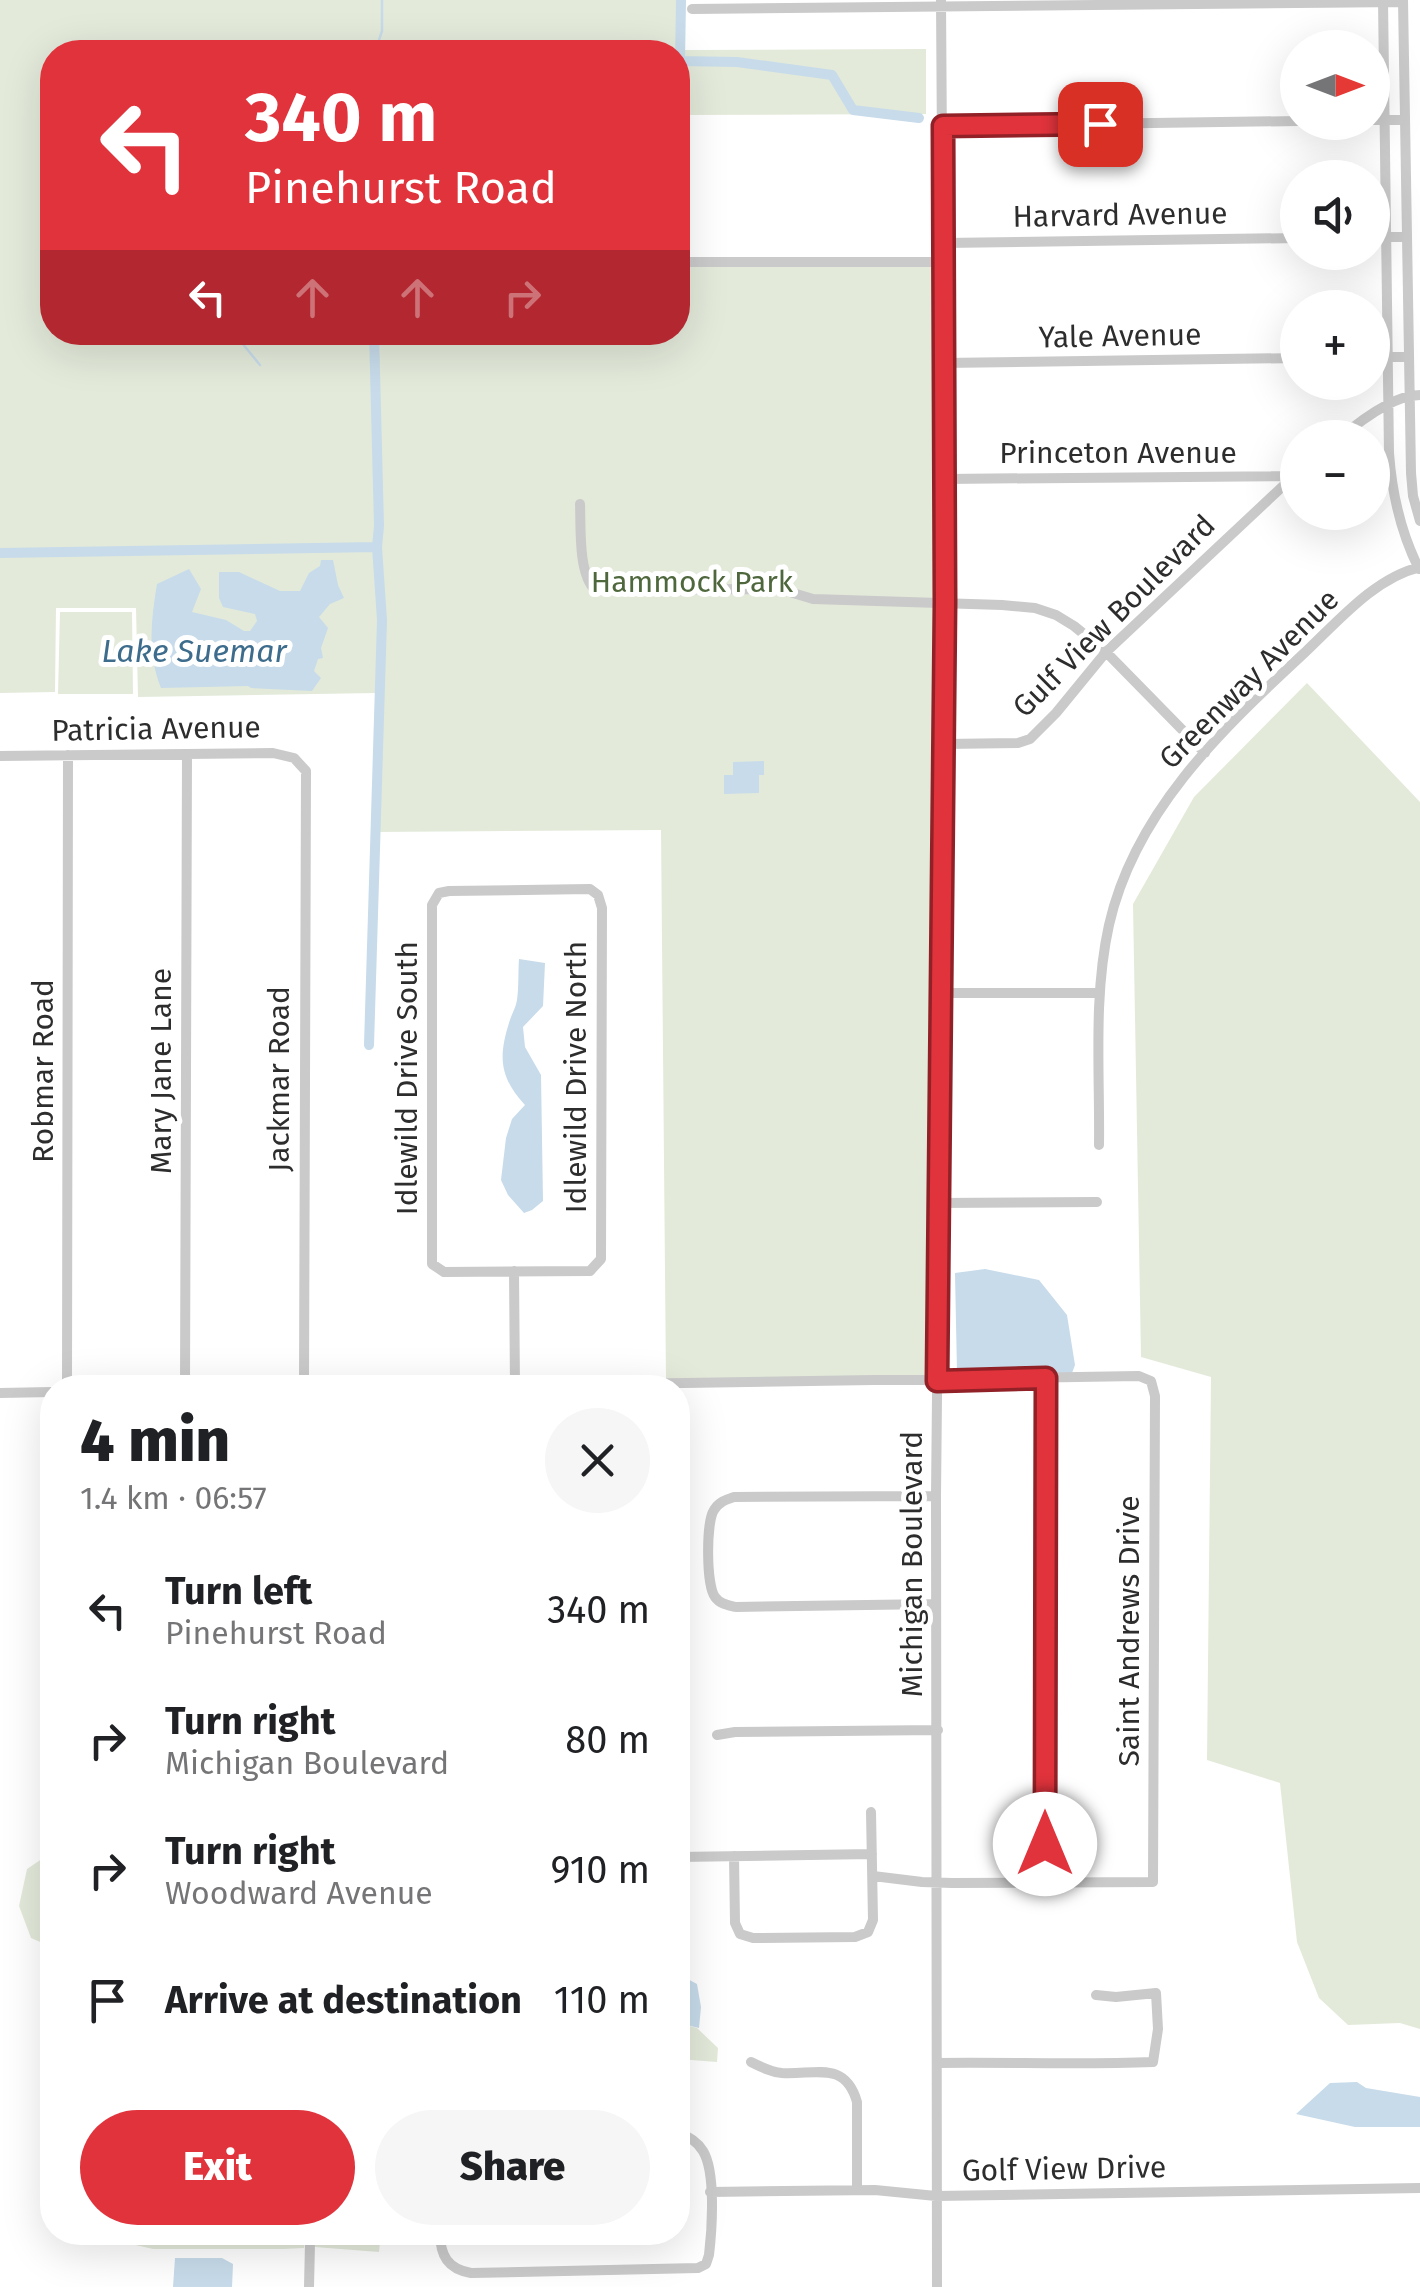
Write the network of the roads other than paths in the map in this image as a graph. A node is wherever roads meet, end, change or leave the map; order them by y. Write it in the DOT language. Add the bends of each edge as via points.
graph roads {
  1 [pos="1383,1"];
  2 [pos="1404,1"];
  3 [pos="758,4"];
  4 [pos="941,4"];
  5 [pos="692,8"];
  6 [pos="1382,30"];
  7 [pos="1390,120"];
  8 [pos="1405,120"];
  9 [pos="1280,121"];
  10 [pos="943,126"];
  11 [pos="1390,237"];
  12 [pos="1407,237"];
  13 [pos="1280,238"];
  14 [pos="944,242"];
  15 [pos="690,262"];
  16 [pos="944,262"];
  17 [pos="1408,356"];
  18 [pos="1390,357"];
  19 [pos="1280,358"];
  20 [pos="944,363"];
  21 [pos="1415,395"];
  22 [pos="1387,400"];
  23 [pos="1387,406"];
  24 [pos="1362,420"];
  25 [pos="1280,474"];
  26 [pos="944,479"];
  27 [pos="1280,488"];
  28 [pos="580,504"];
  29 [pos="1420,521"];
  30 [pos="1419,568"];
  31 [pos="945,602"];
  32 [pos="1106,652"];
  33 [pos="944,744"];
  34 [pos="1205,753"];
  35 [pos="187,754"];
  36 [pos="68,755"];
  37 [pos="0,756"];
  38 [pos="306,771"];
  39 [pos="598,895"];
  40 [pos="941,993"];
  41 [pos="1100,993"];
  42 [pos="1100,1146"];
  43 [pos="1097,1202"];
  44 [pos="939,1203"];
  45 [pos="514,1272"];
  46 [pos="66,1375"];
  47 [pos="185,1375"];
  48 [pos="304,1375"];
  49 [pos="515,1375"];
  50 [pos="1046,1378"];
  51 [pos="937,1381"];
  52 [pos="690,1384"];
  53 [pos="40,1392"];
  54 [pos="0,1393"];
  55 [pos="936,1496"];
  56 [pos="936,1604"];
  57 [pos="938,1730"];
  58 [pos="717,1735"];
  59 [pos="871,1812"];
  60 [pos="872,1854"];
  61 [pos="734,1856"];
  62 [pos="690,1857"];
  63 [pos="872,1876"];
  64 [pos="937,1882"];
  65 [pos="1045,1882"];
  66 [pos="1096,1996"];
  67 [pos="751,2062"];
  68 [pos="937,2063"];
  69 [pos="690,2138"];
  70 [pos="1420,2188"];
  71 [pos="857,2190"];
  72 [pos="710,2192"];
  73 [pos="936,2196"];
  74 [pos="310,2245"];
  75 [pos="441,2245"];
  76 [pos="309,2287"];
  77 [pos="937,2287"];
  1 -- 2 [label="street"];
  1 -- 4 [label="street"];
  1 -- 6 [label="street"];
  2 -- 8 [label="street"];
  3 -- 4 [label="street"];
  3 -- 5 [label="street"];
  4 -- 10 [label="street, Michigan Boulevard"];
  7 -- 8 [label="street"];
  8 -- 12 [label="street"];
  9 -- 10 [label="street"];
  10 -- 14 [label="street, Michigan Boulevard"];
  11 -- 12 [label="street"];
  12 -- 17 [label="street"];
  13 -- 14 [label="street, Harvard Avenue"];
  14 -- 16 [label="street, Michigan Boulevard"];
  15 -- 16 [label="street"];
  16 -- 20 [label="street, Michigan Boulevard"];
  17 -- 18 [label="street"];
  17 -- 21 [label="street"];
  19 -- 20 [label="street, Yale Avenue"];
  20 -- 26 [label="street, Michigan Boulevard"];
  21 -- 23 [label="street"];
  21 -- 29 [label="street" via="1411,474"];
  22 -- 23 [label="street"];
  23 -- 24 [label="street"];
  23 -- 30 [label="street" via="1395,505"];
  25 -- 26 [label="street, Princeton Avenue"];
  26 -- 31 [label="street, Michigan Boulevard"];
  27 -- 32 [label="street, Gulf View Boulevard"];
  28 -- 31 [label="street" via="584,570 594,590 754,589 813,599"];
  30 -- 34 [label="street, Greenway Avenue" via="1378,585"];
  31 -- 32 [label="street" via="1056,614"];
  31 -- 33 [label="street, Michigan Boulevard"];
  32 -- 33 [label="street, Gulf View Boulevard" via="1030,739"];
  32 -- 34 [label="street"];
  33 -- 40 [label="street, Michigan Boulevard"];
  34 -- 41 [label="street, Greenway Avenue" via="1134,854 1109,926"];
  35 -- 36 [label="street, Patricia Avenue"];
  35 -- 38 [label="street, Patricia Avenue" via="274,753 294,758"];
  35 -- 47 [label="street, Mary Jane Lane"];
  36 -- 37 [label="street, Patricia Avenue"];
  36 -- 46 [label="street, Robmar Road"];
  38 -- 48 [label="street, Jackmar Road"];
  39 -- 45 [label="street, Idlewild Drive North" via="601,1259 590,1271"];
  39 -- 45 [label="street, Idlewild Drive South" via="590,889 449,891 438,893 432,905 432,1264 444,1272"];
  40 -- 41 [label="street"];
  40 -- 44 [label="street, Michigan Boulevard"];
  41 -- 42 [label="street, Greenway Avenue"];
  43 -- 44 [label="street"];
  44 -- 51 [label="street, Michigan Boulevard"];
  45 -- 49 [label="street"];
  50 -- 51 [label="street"];
  50 -- 65 [label="street"];
  50 -- 65 [label="street, Saint Andrews Drive" via="1140,1376 1151,1381 1155,1396 1153,1882"];
  51 -- 52 [label="street"];
  51 -- 55 [label="street, Michigan Boulevard"];
  53 -- 54 [label="street"];
  55 -- 56 [label="street, Michigan Boulevard"];
  55 -- 56 [label="street" via="734,1498 714,1509 709,1530 710,1588 721,1603"];
  56 -- 57 [label="street, Michigan Boulevard"];
  57 -- 58 [label="street"];
  57 -- 64 [label="street, Michigan Boulevard"];
  59 -- 60 [label="street"];
  60 -- 61 [label="street"];
  60 -- 63 [label="street"];
  61 -- 62 [label="street"];
  61 -- 63 [label="street" via="735,1923 740,1934 753,1938 868,1932"];
  63 -- 64 [label="street"];
  64 -- 65 [label="street"];
  64 -- 68 [label="street, Michigan Boulevard"];
  66 -- 68 [label="street" via="1156,1993 1153,2062"];
  67 -- 71 [label="street" via="778,2073 825,2072 847,2081 857,2102"];
  68 -- 73 [label="street, Michigan Boulevard"];
  69 -- 72 [label="street" via="705,2153"];
  70 -- 73 [label="street, Golf View Drive"];
  71 -- 72 [label="street, Golf View Drive"];
  71 -- 73 [label="street, Golf View Drive"];
  72 -- 75 [label="street" via="709,2255 698,2268 472,2273 449,2265"];
  73 -- 77 [label="street, Michigan Boulevard"];
  74 -- 76 [label="street"];
}
